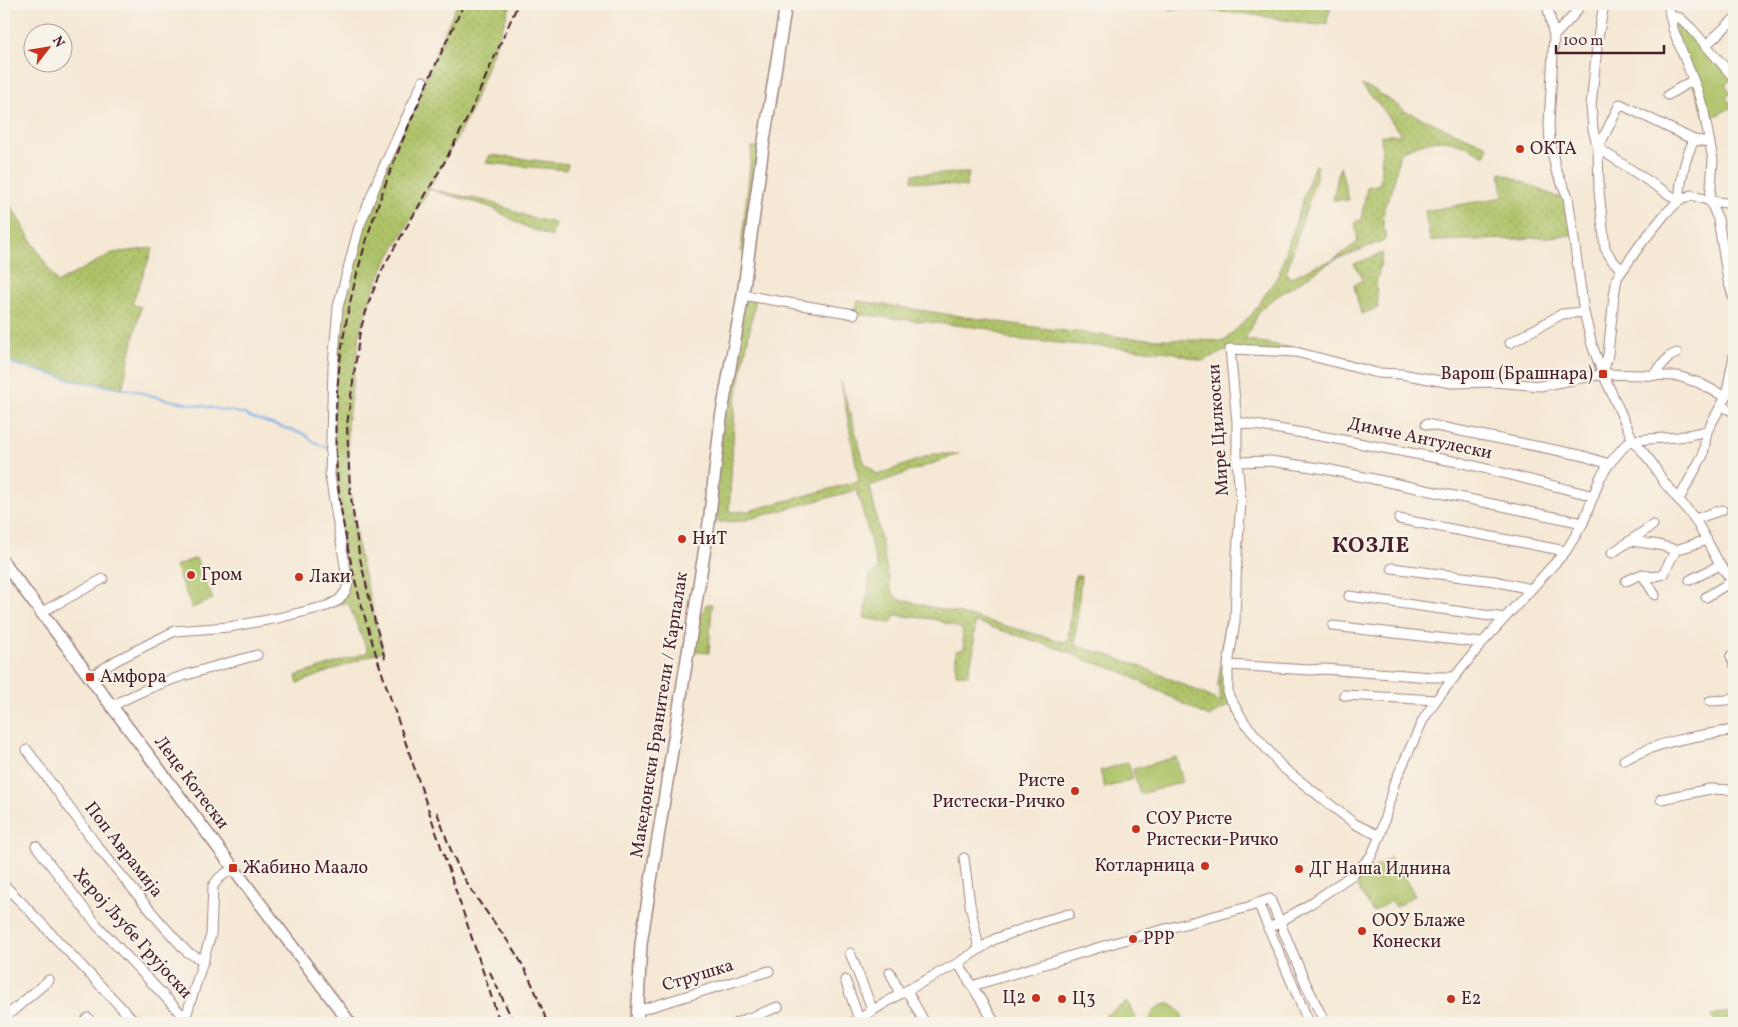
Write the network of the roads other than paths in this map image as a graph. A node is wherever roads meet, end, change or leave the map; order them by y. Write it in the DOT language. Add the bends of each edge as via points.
graph roads {
  1 [pos="786,4"];
  2 [pos="1547,4"];
  3 [pos="1581,4"];
  4 [pos="1602,4"];
  5 [pos="1668,4"];
  6 [pos="1670,16"];
  7 [pos="1733,20"];
  8 [pos="1554,36"];
  9 [pos="1705,46"];
  10 [pos="1734,78"];
  11 [pos="1693,80"];
  12 [pos="423,81"];
  13 [pos="1668,95"];
  14 [pos="1694,140"];
  15 [pos="1710,142"];
  16 [pos="1598,148"];
  17 [pos="1679,201"];
  18 [pos="1710,201"];
  19 [pos="1734,204"];
  20 [pos="1622,270"];
  21 [pos="743,295"];
  22 [pos="1734,299"];
  23 [pos="1584,312"];
  24 [pos="854,314"];
  25 [pos="1510,343"];
  26 [pos="1677,353"];
  27 [pos="1734,355"];
  28 [pos="1733,370"];
  29 [pos="1603,374"];
  30 [pos="1653,375"];
  31 [pos="1724,401"];
  32 [pos="1734,412"];
  33 [pos="1237,422"];
  34 [pos="1426,424"];
  35 [pos="1708,431"];
  36 [pos="1633,440"];
  37 [pos="1237,462"];
  38 [pos="1608,464"];
  39 [pos="1594,496"];
  40 [pos="1679,499"];
  41 [pos="1722,510"];
  42 [pos="1399,519"];
  43 [pos="1695,519"];
  44 [pos="1583,523"];
  45 [pos="1653,525"];
  46 [pos="1707,540"];
  47 [pos="1631,541"];
  48 [pos="1676,550"];
  49 [pos="1566,551"];
  50 [pos="1612,553"];
  51 [pos="4,563"];
  52 [pos="1720,565"];
  53 [pos="1392,568"];
  54 [pos="1642,574"];
  55 [pos="103,579"];
  56 [pos="1690,580"];
  57 [pos="1734,581"];
  58 [pos="1626,582"];
  59 [pos="1531,589"];
  60 [pos="1655,595"];
  61 [pos="1349,596"];
  62 [pos="1706,597"];
  63 [pos="40,613"];
  64 [pos="1505,618"];
  65 [pos="1333,626"];
  66 [pos="1482,643"];
  67 [pos="257,655"];
  68 [pos="1228,665"];
  69 [pos="90,677"];
  70 [pos="1453,677"];
  71 [pos="1344,695"];
  72 [pos="1734,697"];
  73 [pos="1436,700"];
  74 [pos="1710,701"];
  75 [pos="111,707"];
  76 [pos="1734,730"];
  77 [pos="27,750"];
  78 [pos="1624,760"];
  79 [pos="1734,790"];
  80 [pos="1661,799"];
  81 [pos="1380,836"];
  82 [pos="36,846"];
  83 [pos="964,858"];
  84 [pos="233,868"];
  85 [pos="4,885"];
  86 [pos="1258,903"];
  87 [pos="1069,914"];
  88 [pos="1281,923"];
  89 [pos="1268,929"];
  90 [pos="979,949"];
  91 [pos="850,953"];
  92 [pos="204,961"];
  93 [pos="958,963"];
  94 [pos="769,971"];
  95 [pos="890,972"];
  96 [pos="49,980"];
  97 [pos="845,980"];
  98 [pos="972,986"];
  99 [pos="904,993"];
  100 [pos="778,1007"];
  101 [pos="637,1011"];
  102 [pos="4,1018"];
  103 [pos="758,1019"];
  104 [pos="864,1019"];
  105 [pos="185,1021"];
  106 [pos="136,1023"];
  107 [pos="350,1023"];
  108 [pos="637,1023"];
  109 [pos="736,1023"];
  110 [pos="925,1023"];
  111 [pos="995,1023"];
  112 [pos="1309,1023"];
  113 [pos="1325,1023"];
  1 -- 21 [label="main road, Македонски Бранители / Карпалак"];
  2 -- 8 [label="street"];
  3 -- 8 [label="street"];
  4 -- 16 [label="street" via="1591,106"];
  5 -- 6 [label="street"];
  6 -- 9 [label="street" via="1680,18"];
  6 -- 11 [label="street"];
  7 -- 9 [label="street"];
  8 -- 23 [label="street" via="1550,142 1556,170 1568,197"];
  9 -- 10 [label="street"];
  11 -- 13 [label="street"];
  11 -- 15 [label="street"];
  12 -- 69 [label="street" via="359,227 338,307 332,366 330,476 348,583 346,591 339,600 327,606 303,612 229,627 175,631"];
  14 -- 15 [label="street"];
  14 -- 16 [label="street" via="1620,104"];
  14 -- 17 [label="street" via="1681,176"];
  15 -- 18 [label="street"];
  16 -- 17 [label="street"];
  16 -- 20 [label="street" via="1605,248"];
  17 -- 18 [label="street" via="1691,195"];
  17 -- 20 [label="street" via="1640,244"];
  18 -- 19 [label="street"];
  18 -- 22 [label="street" via="1718,219"];
  20 -- 29 [label="street" via="1617,278"];
  21 -- 24 [label="street"];
  21 -- 101 [label="main road, Македонски Бранители / Карпалак" via="721,418 709,523 641,944"];
  23 -- 25 [label="street" via="1562,314"];
  23 -- 29 [label="street"];
  26 -- 30 [label="street" via="1670,356"];
  27 -- 28 [label="street"];
  28 -- 31 [label="street"];
  29 -- 30 [label="street, Мире Цилкоски"];
  29 -- 33 [label="street, Мире Цилкоски" via="1540,386 1452,383 1377,372 1296,352 1230,349"];
  29 -- 36 [label="street"];
  30 -- 31 [label="street, Мире Цилкоски" via="1678,376 1699,383"];
  31 -- 32 [label="street, Мире Цилкоски"];
  31 -- 35 [label="street"];
  33 -- 37 [label="street, Мире Цилкоски"];
  33 -- 39 [label="street, Димче Антулески" via="1463,463"];
  34 -- 38 [label="street, Димче Антулески" via="1580,455"];
  35 -- 36 [label="street" via="1680,437"];
  35 -- 40 [label="street" via="1703,455"];
  36 -- 38 [label="street"];
  36 -- 40 [label="street"];
  37 -- 44 [label="street" via="1270,461 1326,469"];
  37 -- 68 [label="street, Мире Цилкоски" via="1241,502 1235,622"];
  38 -- 39 [label="street"];
  39 -- 44 [label="street"];
  40 -- 43 [label="street"];
  41 -- 43 [label="street"];
  42 -- 49 [label="street"];
  43 -- 46 [label="street"];
  44 -- 49 [label="street"];
  45 -- 47 [label="street"];
  46 -- 48 [label="street"];
  46 -- 52 [label="street"];
  47 -- 48 [label="street"];
  47 -- 50 [label="street"];
  48 -- 54 [label="street" via="1663,574 1652,577"];
  49 -- 59 [label="street"];
  51 -- 63 [label="main road, Леце Котески"];
  52 -- 56 [label="street"];
  52 -- 57 [label="street"];
  53 -- 59 [label="street"];
  54 -- 58 [label="street"];
  54 -- 60 [label="street"];
  55 -- 63 [label="street"];
  57 -- 62 [label="street"];
  59 -- 64 [label="street"];
  61 -- 64 [label="street"];
  63 -- 69 [label="main road, Леце Котески"];
  64 -- 66 [label="street"];
  65 -- 66 [label="street"];
  66 -- 70 [label="street"];
  67 -- 75 [label="street" via="165,681"];
  68 -- 70 [label="street"];
  68 -- 81 [label="street, Мире Цилкоски" via="1228,695 1245,723 1282,768 1336,811"];
  69 -- 75 [label="main road, Леце Котески"];
  70 -- 73 [label="street"];
  71 -- 73 [label="street"];
  72 -- 74 [label="street"];
  73 -- 81 [label="street" via="1394,784"];
  75 -- 84 [label="main road, Леце Котески"];
  76 -- 78 [label="street" via="1660,744"];
  77 -- 92 [label="street, Поп Аврамија" via="98,847 160,922 187,952"];
  79 -- 80 [label="street" via="1710,789"];
  81 -- 88 [label="street" via="1371,856 1355,873"];
  82 -- 105 [label="street, Херој Љубе Грујоски" via="97,925"];
  83 -- 90 [label="street"];
  84 -- 92 [label="street" via="213,886 211,935"];
  84 -- 107 [label="main road, Леце Котески"];
  85 -- 106 [label="street"];
  86 -- 88 [label="street" via="1270,899"];
  86 -- 89 [label="street"];
  86 -- 98 [label="street"];
  87 -- 90 [label="street" via="995,939"];
  88 -- 89 [label="street"];
  88 -- 113 [label="street"];
  89 -- 112 [label="street"];
  90 -- 93 [label="street"];
  91 -- 104 [label="street"];
  92 -- 105 [label="street"];
  93 -- 98 [label="street"];
  93 -- 99 [label="street"];
  94 -- 101 [label="street, Струшка"];
  95 -- 99 [label="street"];
  96 -- 102 [label="street"];
  97 -- 104 [label="street"];
  98 -- 111 [label="street"];
  99 -- 104 [label="street"];
  99 -- 110 [label="street"];
  100 -- 103 [label="street"];
  101 -- 108 [label="main road, Македонски Бранители / Карпалак"];
  103 -- 109 [label="street"];
}
